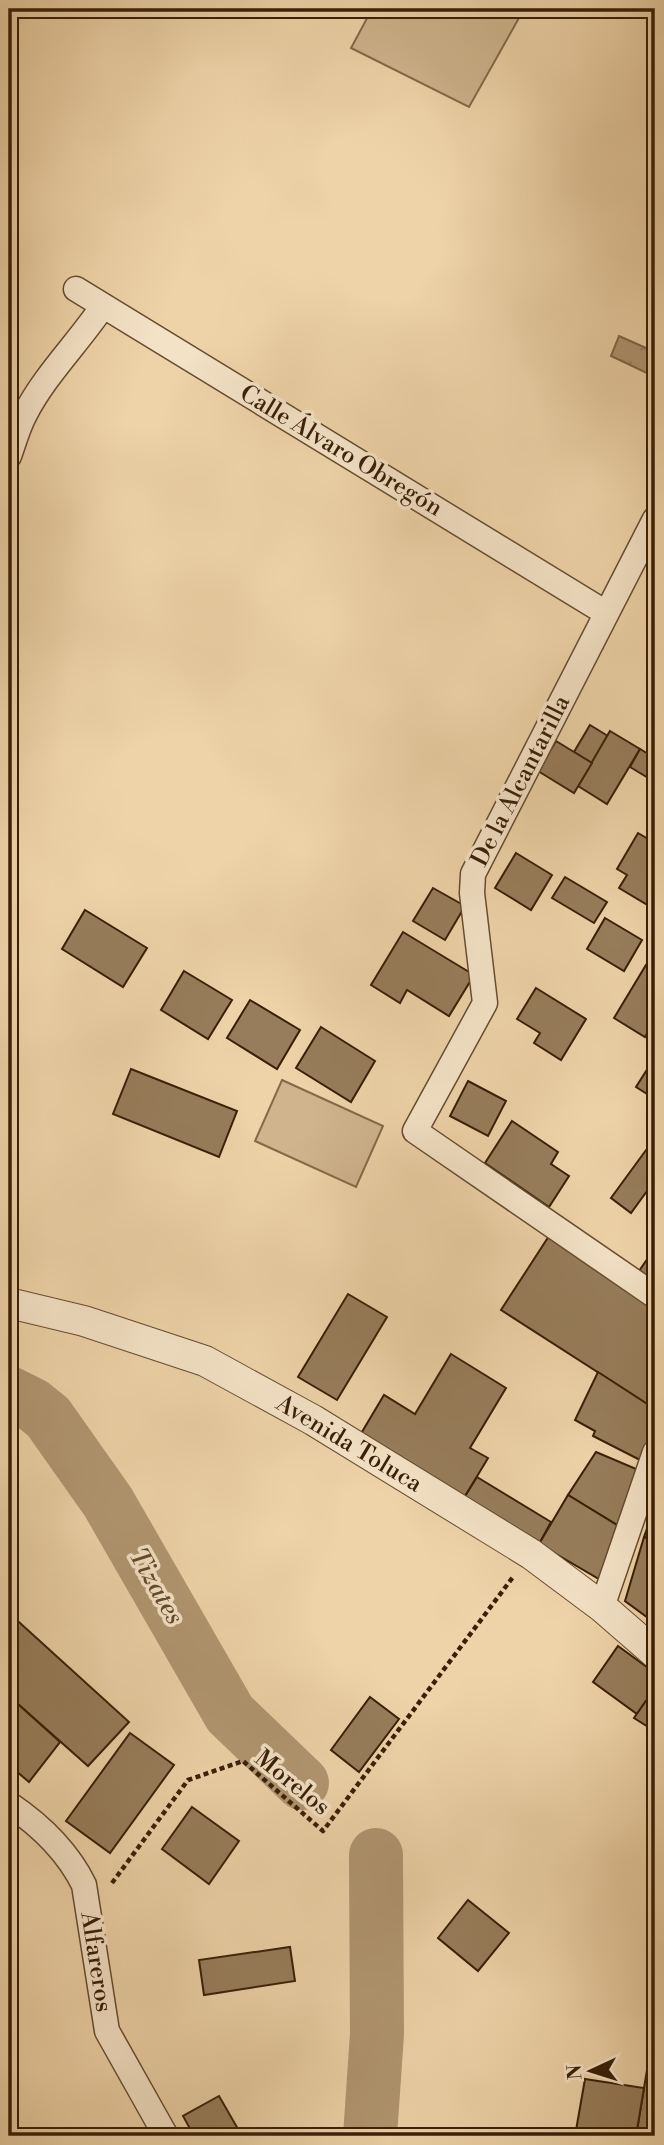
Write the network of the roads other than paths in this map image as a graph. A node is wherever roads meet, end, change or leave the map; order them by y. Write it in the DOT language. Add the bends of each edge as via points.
graph roads {
  1 [pos="76,289"];
  2 [pos="103,306"];
  3 [pos="9,456"];
  4 [pos="655,519"];
  5 [pos="606,613"];
  6 [pos="655,1297"];
  7 [pos="9,1303"];
  8 [pos="655,1452"];
  9 [pos="602,1607"];
  10 [pos="655,1653"];
  11 [pos="9,1804"];
  12 [pos="166,2136"];
  1 -- 2 [label="street, Calle Álvaro Obregón"];
  2 -- 3 [label="street" via="25,414"];
  2 -- 5 [label="street, Calle Álvaro Obregón"];
  4 -- 5 [label="street, De la Alcantarilla"];
  5 -- 6 [label="street, De la Alcantarilla" via="472,874 485,1003 415,1130"];
  7 -- 9 [label="street, Avenida Toluca" via="84,1321 205,1361 313,1420 531,1554"];
  8 -- 9 [label="street"];
  9 -- 10 [label="street, Avenida Toluca"];
  11 -- 12 [label="street, Alfareros" via="37,1824 76,1868 90,1913 107,2031"];
}
